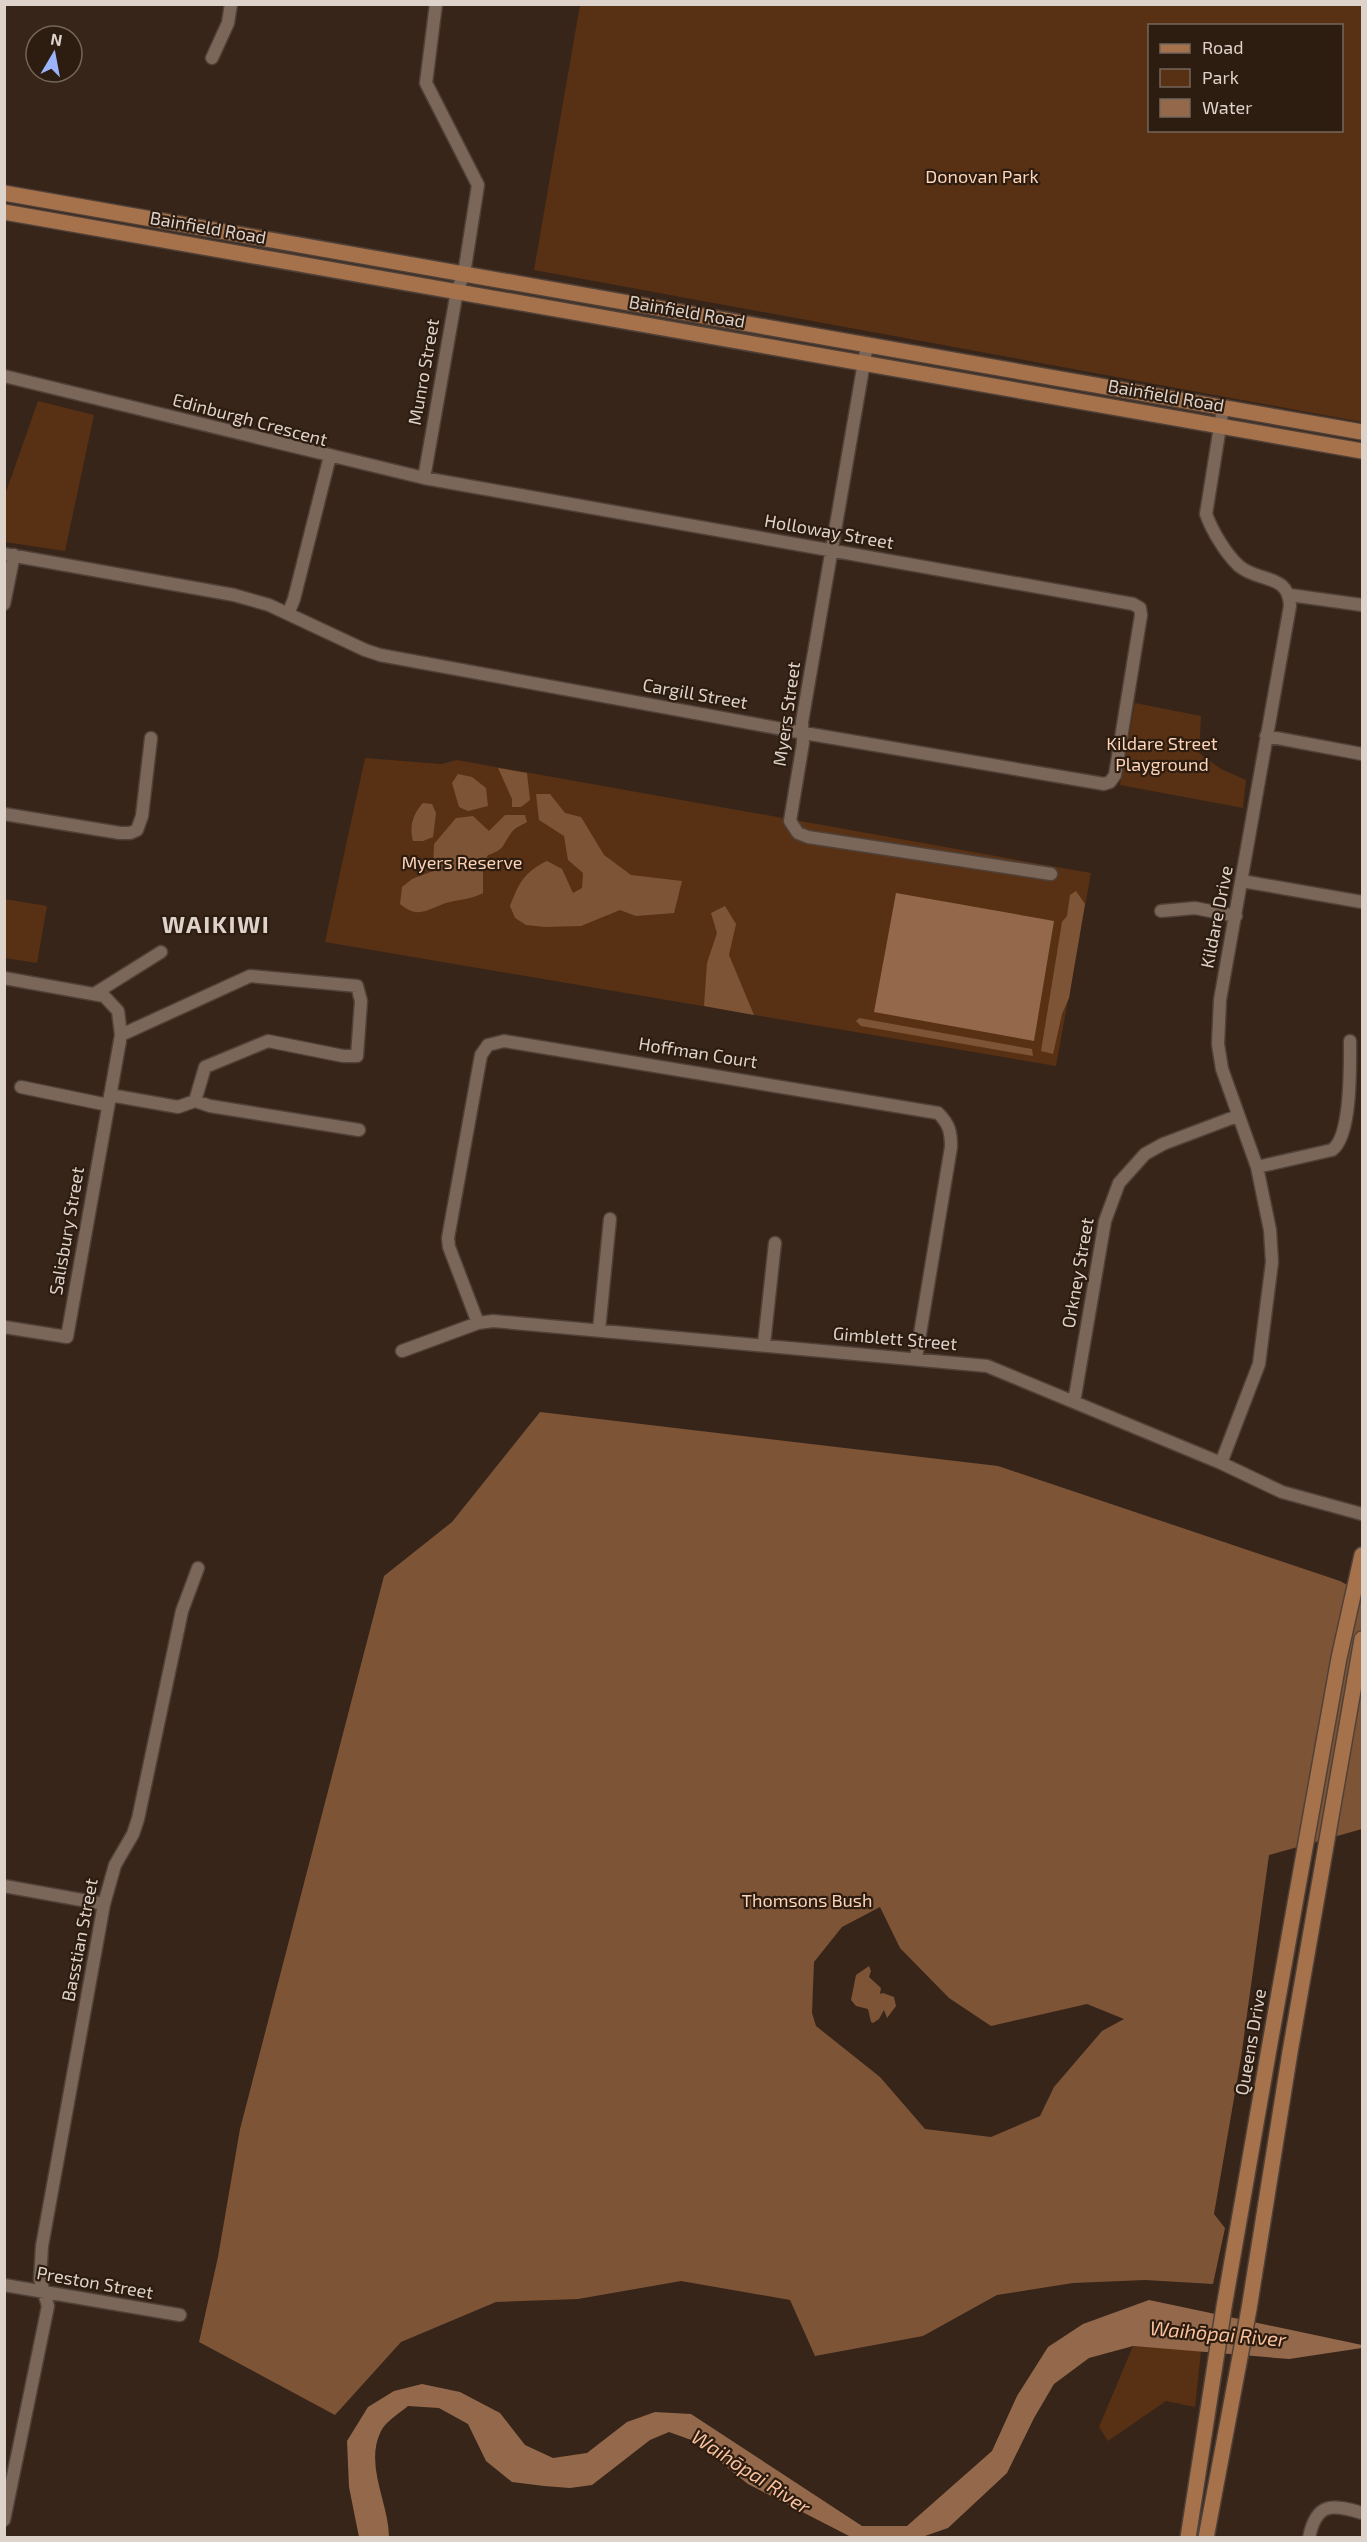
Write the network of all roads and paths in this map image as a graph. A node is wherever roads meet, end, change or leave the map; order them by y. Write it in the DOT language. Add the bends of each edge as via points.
graph roads {
  1 [pos="231,4"];
  2 [pos="436,4"];
  3 [pos="212,58"];
  4 [pos="4,194"];
  5 [pos="4,212"];
  6 [pos="266,239"];
  7 [pos="263,257"];
  8 [pos="464,274"];
  9 [pos="457,291"];
  10 [pos="660,309"];
  11 [pos="658,327"];
  12 [pos="867,345"];
  13 [pos="864,363"];
  14 [pos="4,376"];
  15 [pos="1223,408"];
  16 [pos="1220,426"];
  17 [pos="1362,432"];
  18 [pos="1362,451"];
  19 [pos="330,456"];
  20 [pos="424,478"];
  21 [pos="831,550"];
  22 [pos="9,555"];
  23 [pos="1290,595"];
  24 [pos="4,604"];
  25 [pos="1362,604"];
  26 [pos="288,614"];
  27 [pos="804,733"];
  28 [pos="1266,736"];
  29 [pos="151,738"];
  30 [pos="1362,754"];
  31 [pos="1104,784"];
  32 [pos="4,814"];
  33 [pos="1051,874"];
  34 [pos="1242,881"];
  35 [pos="1362,902"];
  36 [pos="1161,911"];
  37 [pos="1236,916"];
  38 [pos="161,952"];
  39 [pos="4,978"];
  40 [pos="94,994"];
  41 [pos="121,1035"];
  42 [pos="1350,1041"];
  43 [pos="21,1087"];
  44 [pos="109,1100"];
  45 [pos="195,1101"];
  46 [pos="1237,1116"];
  47 [pos="359,1130"];
  48 [pos="1257,1167"];
  49 [pos="610,1219"];
  50 [pos="776,1243"];
  51 [pos="478,1323"];
  52 [pos="4,1327"];
  53 [pos="599,1330"];
  54 [pos="764,1344"];
  55 [pos="402,1351"];
  56 [pos="916,1358"];
  57 [pos="1074,1402"];
  58 [pos="1221,1463"];
  59 [pos="1362,1514"];
  60 [pos="1362,1555"];
  61 [pos="198,1568"];
  62 [pos="1362,1639"];
  63 [pos="4,1886"];
  64 [pos="104,1904"];
  65 [pos="1269,2049"];
  66 [pos="1290,2052"];
  67 [pos="4,2285"];
  68 [pos="45,2292"];
  69 [pos="180,2316"];
  70 [pos="1362,2513"];
  71 [pos="4,2520"];
  72 [pos="1188,2538"];
  73 [pos="1206,2538"];
  74 [pos="1310,2538"];
  1 -- 3 [label="street" via="228,23"];
  2 -- 8 [label="street, Munro Street" via="426,83 478,184"];
  4 -- 6 [label="main road, Bainfield Road"];
  5 -- 7 [label="main road, Bainfield Road"];
  6 -- 7 [label="main road"];
  6 -- 8 [label="main road, Bainfield Road"];
  7 -- 9 [label="main road, Bainfield Road"];
  8 -- 9 [label="street, Munro Street"];
  8 -- 10 [label="main road, Bainfield Road"];
  9 -- 11 [label="main road, Bainfield Road"];
  9 -- 20 [label="street, Munro Street"];
  10 -- 11 [label="main road"];
  10 -- 12 [label="main road, Bainfield Road"];
  11 -- 13 [label="main road, Bainfield Road"];
  12 -- 13 [label="street, Myers Street"];
  12 -- 15 [label="main road, Bainfield Road"];
  13 -- 16 [label="main road, Bainfield Road"];
  13 -- 21 [label="street, Myers Street"];
  14 -- 19 [label="street, Edinburgh Crescent"];
  15 -- 16 [label="street"];
  15 -- 17 [label="main road, Bainfield Road"];
  16 -- 18 [label="main road, Bainfield Road"];
  16 -- 23 [label="street" via="1206,507 1209,523 1238,565 1284,585"];
  19 -- 20 [label="street, Holloway Street"];
  19 -- 26 [label="street, Edinburgh Crescent"];
  20 -- 21 [label="street, Holloway Street"];
  21 -- 27 [label="street, Myers Street" via="802,722"];
  21 -- 31 [label="street, Holloway Street" via="1140,608 1116,771 1113,779"];
  22 -- 24 [label="street"];
  22 -- 26 [label="street" via="234,595"];
  23 -- 25 [label="street"];
  23 -- 28 [label="street, Kildare Drive"];
  26 -- 27 [label="street, Cargill Street" via="380,655"];
  27 -- 31 [label="street, Cargill Street"];
  27 -- 33 [label="street, Myers Street" via="789,816 798,833"];
  28 -- 30 [label="street"];
  28 -- 34 [label="street, Kildare Drive"];
  29 -- 32 [label="street" via="137,830 120,833"];
  34 -- 35 [label="street"];
  34 -- 37 [label="street, Kildare Drive"];
  36 -- 37 [label="street" via="1194,908"];
  37 -- 46 [label="street, Kildare Drive" via="1220,1000 1218,1044"];
  38 -- 40 [label="street"];
  39 -- 40 [label="street"];
  40 -- 41 [label="street" via="104,996 118,1011"];
  41 -- 44 [label="street, Salisbury Street"];
  41 -- 45 [label="street" via="250,976 357,986 361,1001 357,1056 268,1041 205,1067"];
  42 -- 48 [label="street" via="1348,1092 1337,1146"];
  43 -- 44 [label="street"];
  44 -- 45 [label="street" via="178,1107"];
  44 -- 52 [label="street, Salisbury Street" via="67,1337"];
  45 -- 47 [label="street"];
  46 -- 48 [label="street, Kildare Drive"];
  46 -- 57 [label="street, Orkney Street" via="1145,1154 1119,1183 1105,1221"];
  48 -- 58 [label="street, Kildare Drive" via="1270,1230 1271,1284 1259,1364"];
  49 -- 53 [label="street"];
  50 -- 54 [label="street"];
  51 -- 53 [label="street, Gimblett Street" via="507,1321"];
  51 -- 55 [label="street, Gimblett Street"];
  51 -- 56 [label="street, Hoffman Court" via="448,1238 481,1055 488,1046 504,1041 938,1113 951,1132 951,1147"];
  53 -- 54 [label="street, Gimblett Street"];
  54 -- 56 [label="street, Gimblett Street"];
  56 -- 57 [label="street, Gimblett Street" via="987,1366"];
  57 -- 58 [label="street, Gimblett Street"];
  58 -- 59 [label="street, Gimblett Street" via="1282,1492"];
  60 -- 65 [label="main road, Queens Drive" via="1339,1658"];
  61 -- 64 [label="street, Basstian Street" via="182,1611 138,1819 115,1865"];
  62 -- 66 [label="main road"];
  63 -- 64 [label="street"];
  64 -- 68 [label="street, Basstian Street" via="42,2246 40,2279"];
  65 -- 66 [label="main road"];
  65 -- 72 [label="main road, Queens Drive"];
  66 -- 73 [label="main road" via="1250,2309"];
  67 -- 68 [label="street, Preston Street"];
  68 -- 69 [label="street, Preston Street"];
  68 -- 71 [label="street, Basstian Street" via="48,2306"];
  70 -- 74 [label="street" via="1337,2506 1323,2509 1312,2522"];
}
